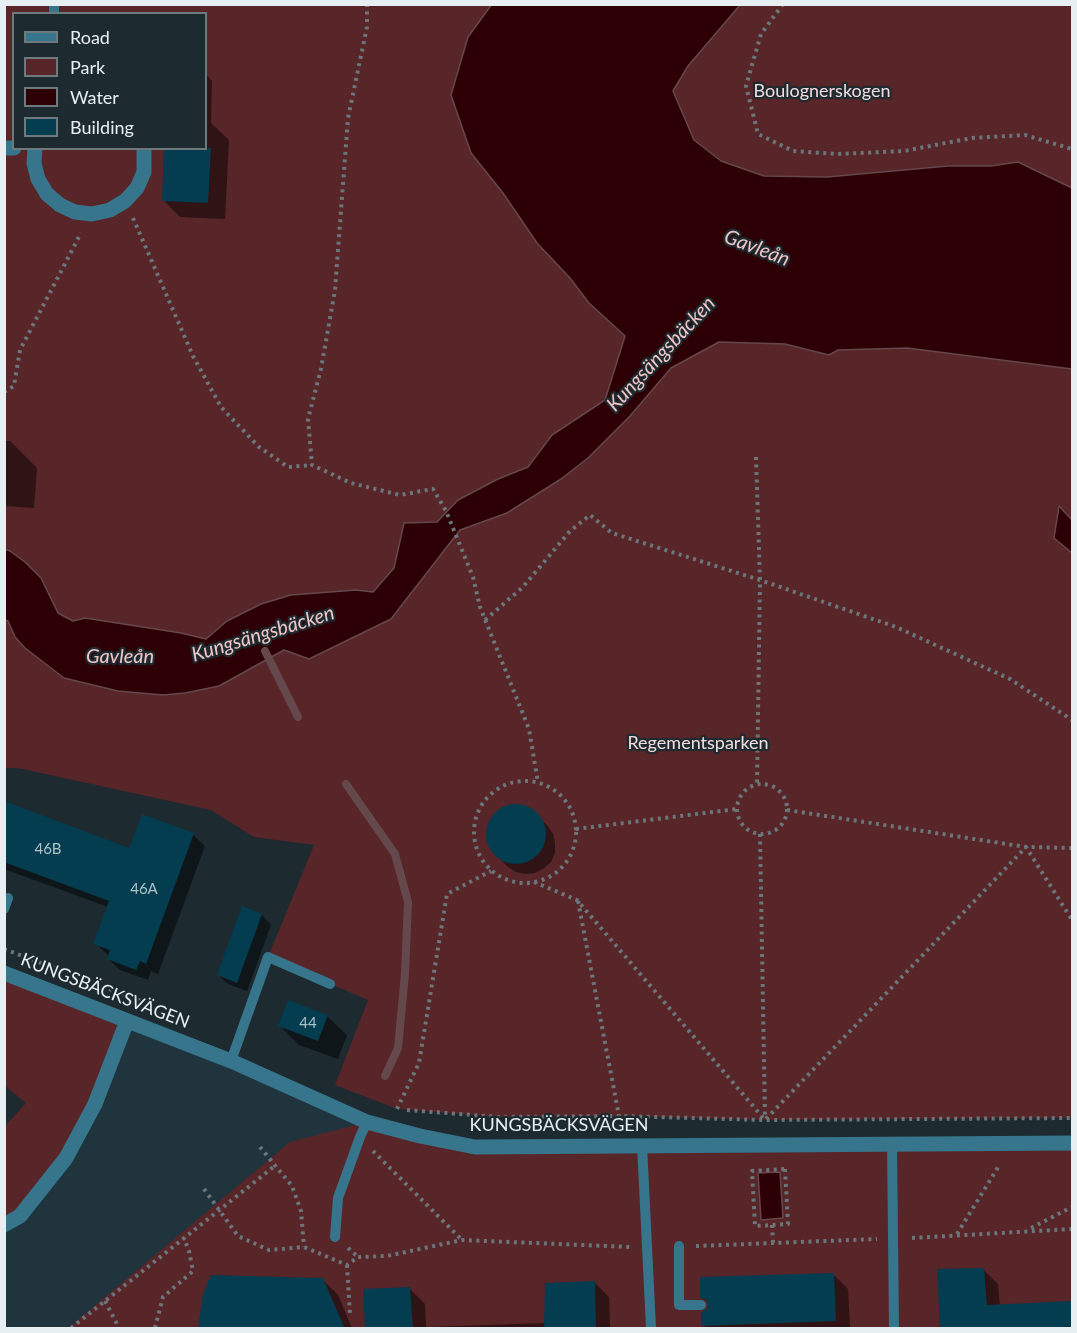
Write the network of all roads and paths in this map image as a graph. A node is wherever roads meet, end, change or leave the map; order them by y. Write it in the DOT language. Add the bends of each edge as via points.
graph roads {
  1 [pos="367,4"];
  2 [pos="783,4"];
  3 [pos="1072,149"];
  4 [pos="35,150"];
  5 [pos="144,150"];
  6 [pos="125,201"];
  7 [pos="92,214"];
  8 [pos="4,392"];
  9 [pos="756,457"];
  10 [pos="312,465"];
  11 [pos="760,580"];
  12 [pos="485,620"];
  13 [pos="1072,720"];
  14 [pos="538,783"];
  15 [pos="757,784"];
  16 [pos="736,809"];
  17 [pos="787,810"];
  18 [pos="576,829"];
  19 [pos="760,834"];
  20 [pos="1026,847"];
  21 [pos="1072,848"];
  22 [pos="492,871"];
  23 [pos="534,882"];
  24 [pos="8,898"];
  25 [pos="578,900"];
  26 [pos="4,909"];
  27 [pos="1072,920"];
  28 [pos="4,948"];
  29 [pos="4,973"];
  30 [pos="330,984"];
  31 [pos="145,1009"];
  32 [pos="128,1021"];
  33 [pos="231,1061"];
  34 [pos="387,1105"];
  35 [pos="397,1109"];
  36 [pos="619,1116"];
  37 [pos="1072,1118"];
  38 [pos="765,1120"];
  39 [pos="367,1122"];
  40 [pos="360,1137"];
  41 [pos="1072,1143"];
  42 [pos="892,1144"];
  43 [pos="642,1145"];
  44 [pos="260,1147"];
  45 [pos="1005,1155"];
  46 [pos="276,1165"];
  47 [pos="204,1189"];
  48 [pos="1072,1207"];
  49 [pos="220,1210"];
  50 [pos="4,1225"];
  51 [pos="772,1225"];
  52 [pos="1072,1229"];
  53 [pos="1028,1230"];
  54 [pos="956,1235"];
  55 [pos="335,1237"];
  56 [pos="184,1238"];
  57 [pos="893,1239"];
  58 [pos="462,1240"];
  59 [pos="773,1243"];
  60 [pos="679,1246"];
  61 [pos="304,1247"];
  62 [pos="646,1247"];
  63 [pos="347,1265"];
  64 [pos="105,1301"];
  65 [pos="701,1305"];
  66 [pos="350,1314"];
  67 [pos="71,1329"];
  68 [pos="120,1329"];
  69 [pos="155,1329"];
  70 [pos="651,1329"];
  71 [pos="894,1329"];
  1 -- 10 [label="path" via="367,27 348,118 335,290 308,418"];
  2 -- 3 [label="path" via="761,34 746,86 758,134 793,152 904,151 972,138 1025,135"];
  4 -- 7 [label="street" via="38,179 47,194 75,212"];
  5 -- 6 [label="street" via="144,172"];
  6 -- 7 [label="street"];
  6 -- 10 [label="path" via="193,356 221,408 259,447 288,467"];
  7 -- 8 [label="path" via="20,350 14,387"];
  9 -- 11 [label="path"];
  10 -- 12 [label="path" via="351,483 400,495 433,489 446,511"];
  11 -- 12 [label="path" via="612,533 590,514 570,531 523,587"];
  11 -- 13 [label="path" via="896,627 1010,679"];
  11 -- 15 [label="path"];
  12 -- 14 [label="path" via="529,729"];
  14 -- 18 [label="path" via="553,789 564,800"];
  14 -- 22 [label="path" via="504,785 490,794 480,808 474,824 475,841 480,858"];
  15 -- 16 [label="path" via="742,793"];
  15 -- 17 [label="path" via="778,790"];
  16 -- 18 [label="path"];
  16 -- 19 [label="path" via="746,829"];
  17 -- 19 [label="path" via="781,825"];
  17 -- 20 [label="path"];
  18 -- 23 [label="path" via="575,843 560,869"];
  19 -- 38 [label="path"];
  20 -- 21 [label="path"];
  20 -- 27 [label="path"];
  20 -- 38 [label="path"];
  22 -- 23 [label="path" via="519,883"];
  22 -- 35 [label="path" via="447,894 419,1063"];
  23 -- 25 [label="path"];
  24 -- 26 [label="lane"];
  25 -- 36 [label="path"];
  25 -- 38 [label="path"];
  28 -- 31 [label="path" via="139,1000"];
  29 -- 32 [label="street, KUNGSBÄCKSVÄGEN"];
  30 -- 33 [label="lane" via="268,957"];
  32 -- 33 [label="street, KUNGSBÄCKSVÄGEN"];
  32 -- 50 [label="street" via="94,1104 66,1158 20,1216"];
  33 -- 39 [label="street, KUNGSBÄCKSVÄGEN"];
  34 -- 35 [label="path"];
  35 -- 36 [label="path" via="498,1117"];
  36 -- 38 [label="path"];
  37 -- 38 [label="path"];
  39 -- 40 [label="lane"];
  39 -- 43 [label="street, KUNGSBÄCKSVÄGEN" via="475,1147"];
  40 -- 55 [label="lane" via="338,1198"];
  40 -- 58 [label="path"];
  41 -- 42 [label="street, KUNGSBÄCKSVÄGEN"];
  42 -- 43 [label="street, KUNGSBÄCKSVÄGEN"];
  42 -- 57 [label="lane"];
  43 -- 62 [label="lane"];
  44 -- 46 [label="path"];
  45 -- 54 [label="path"];
  46 -- 49 [label="path"];
  46 -- 61 [label="path" via="292,1186 301,1211"];
  47 -- 49 [label="path"];
  48 -- 53 [label="path"];
  49 -- 56 [label="path"];
  49 -- 61 [label="path" via="238,1236 269,1250"];
  51 -- 51 [label="path" via="755,1226 752,1171 784,1169 788,1224"];
  51 -- 59 [label="path"];
  52 -- 53 [label="path"];
  53 -- 54 [label="path"];
  54 -- 57 [label="path"];
  56 -- 64 [label="path"];
  56 -- 69 [label="path" via="193,1271 163,1297"];
  57 -- 59 [label="path"];
  57 -- 71 [label="lane"];
  58 -- 62 [label="path"];
  58 -- 63 [label="path" via="387,1257 358,1257"];
  59 -- 60 [label="path"];
  60 -- 65 [label="lane" via="679,1305"];
  61 -- 63 [label="path"];
  62 -- 70 [label="lane"];
  63 -- 66 [label="path"];
  64 -- 67 [label="path"];
  64 -- 68 [label="path"];
}
